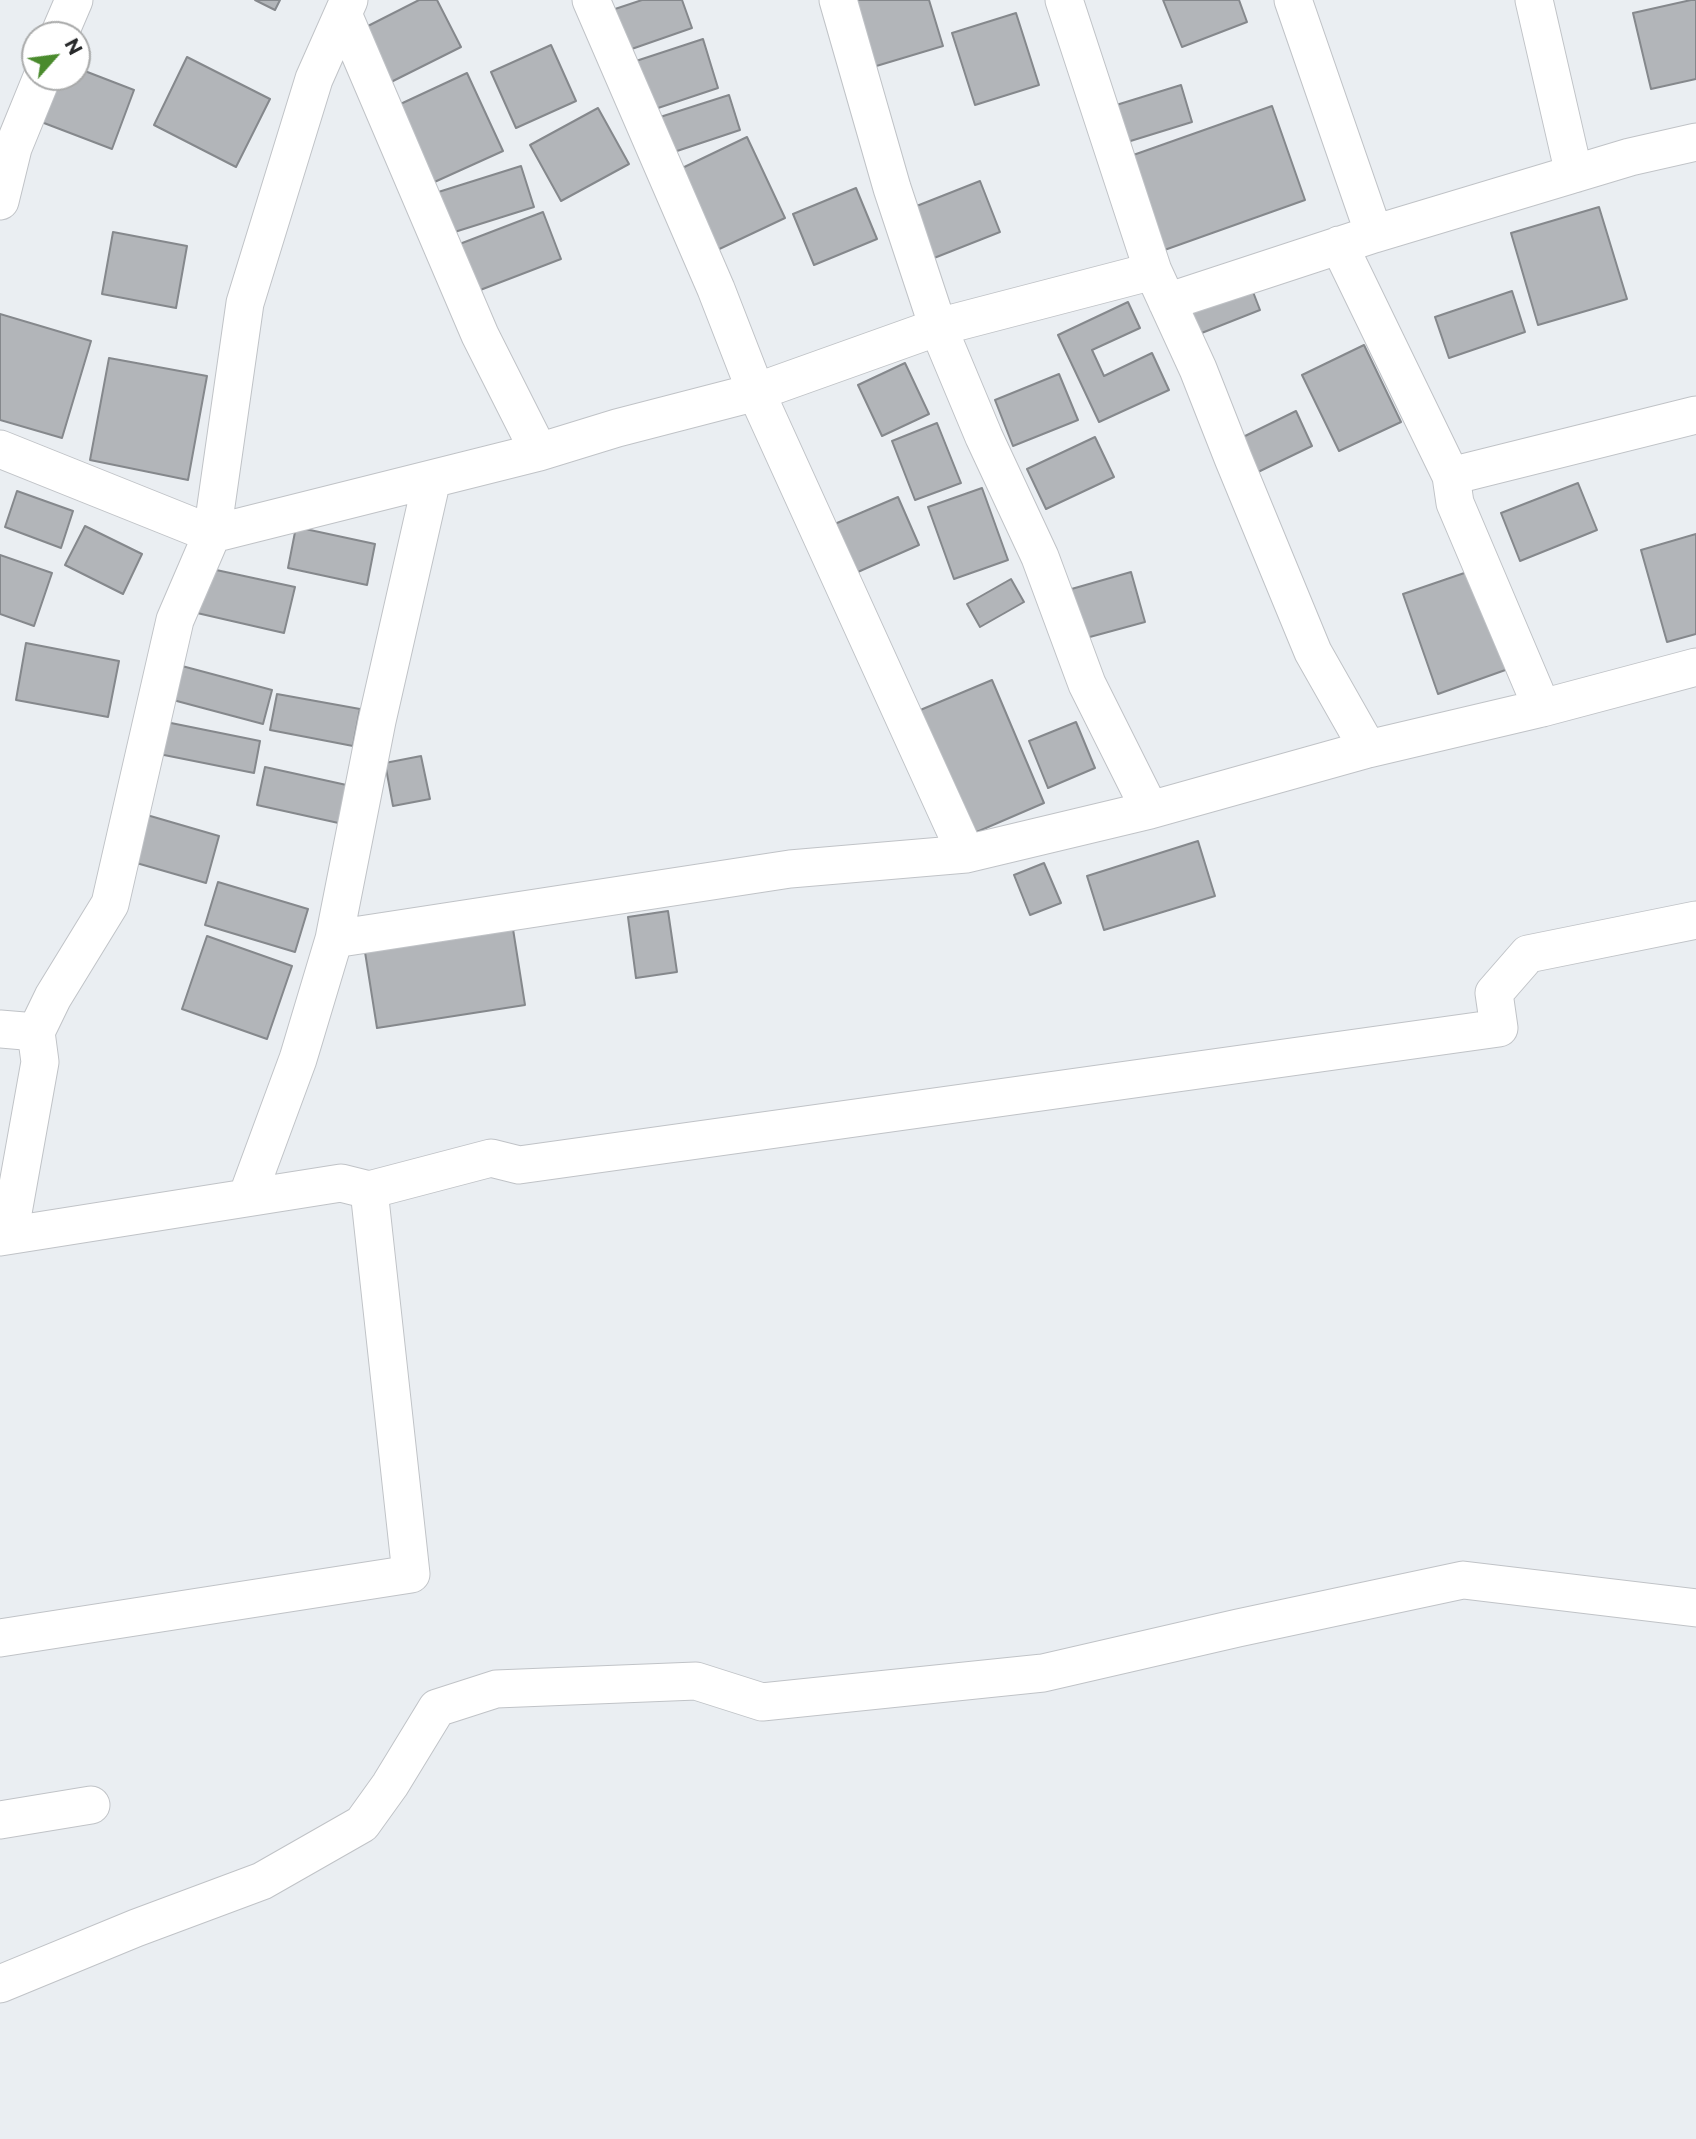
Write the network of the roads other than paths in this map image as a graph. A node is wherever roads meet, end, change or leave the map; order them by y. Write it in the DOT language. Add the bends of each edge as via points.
graph roads {
  1 [pos="74,0"];
  2 [pos="591,0"];
  3 [pos="838,0"];
  4 [pos="1064,0"];
  5 [pos="1293,0"];
  6 [pos="1534,0"];
  7 [pos="346,7"];
  8 [pos="65,21"];
  9 [pos="36,91"];
  10 [pos="1696,142"];
  11 [pos="1574,174"];
  12 [pos="0,201"];
  13 [pos="1374,233"];
  14 [pos="1339,245"];
  15 [pos="1160,287"];
  16 [pos="938,327"];
  17 [pos="756,392"];
  18 [pos="1696,415"];
  19 [pos="0,449"];
  20 [pos="539,452"];
  21 [pos="1451,476"];
  22 [pos="432,479"];
  23 [pos="212,534"];
  24 [pos="1696,667"];
  25 [pos="1542,708"];
  26 [pos="1368,749"];
  27 [pos="1150,810"];
  28 [pos="966,854"];
  29 [pos="1694,925"];
  30 [pos="334,939"];
  31 [pos="18,1031"];
  32 [pos="369,1190"];
  33 [pos="247,1197"];
  34 [pos="5,1236"];
  35 [pos="1696,1608"];
  36 [pos="0,1639"];
  37 [pos="91,1805"];
  38 [pos="0,1820"];
  39 [pos="0,1984"];
  1 -- 8 [label="street"];
  2 -- 17 [label="street"];
  3 -- 16 [label="street"];
  4 -- 15 [label="street"];
  5 -- 13 [label="street"];
  6 -- 11 [label="street"];
  7 -- 20 [label="street" via="480,335"];
  7 -- 23 [label="street" via="314,79 245,303"];
  9 -- 12 [label="street" via="13,148"];
  10 -- 11 [label="street"];
  11 -- 13 [label="street"];
  13 -- 14 [label="street"];
  14 -- 15 [label="street"];
  14 -- 21 [label="street"];
  15 -- 16 [label="street"];
  15 -- 26 [label="street" via="1313,652"];
  16 -- 17 [label="street"];
  16 -- 27 [label="street" via="1040,556 1087,684"];
  17 -- 20 [label="street"];
  17 -- 28 [label="street"];
  18 -- 21 [label="street"];
  19 -- 23 [label="street"];
  20 -- 22 [label="street"];
  21 -- 25 [label="street" via="1455,503"];
  22 -- 23 [label="street"];
  22 -- 30 [label="street"];
  23 -- 31 [label="street" via="175,620 110,904 53,997"];
  24 -- 25 [label="street"];
  25 -- 26 [label="street"];
  26 -- 27 [label="street"];
  27 -- 28 [label="street"];
  28 -- 30 [label="street" via="790,869"];
  29 -- 32 [label="street" via="1528,954 1494,993 1499,1028 519,1165 491,1158"];
  30 -- 33 [label="street" via="298,1059"];
  31 -- 34 [label="street" via="40,1062"];
  32 -- 33 [label="street" via="341,1183"];
  32 -- 36 [label="street" via="411,1574"];
  33 -- 34 [label="street"];
  35 -- 39 [label="street" via="1463,1580 1043,1673 762,1702 695,1681 496,1689 437,1708 362,1824 262,1881"];
  37 -- 38 [label="street"];
}
